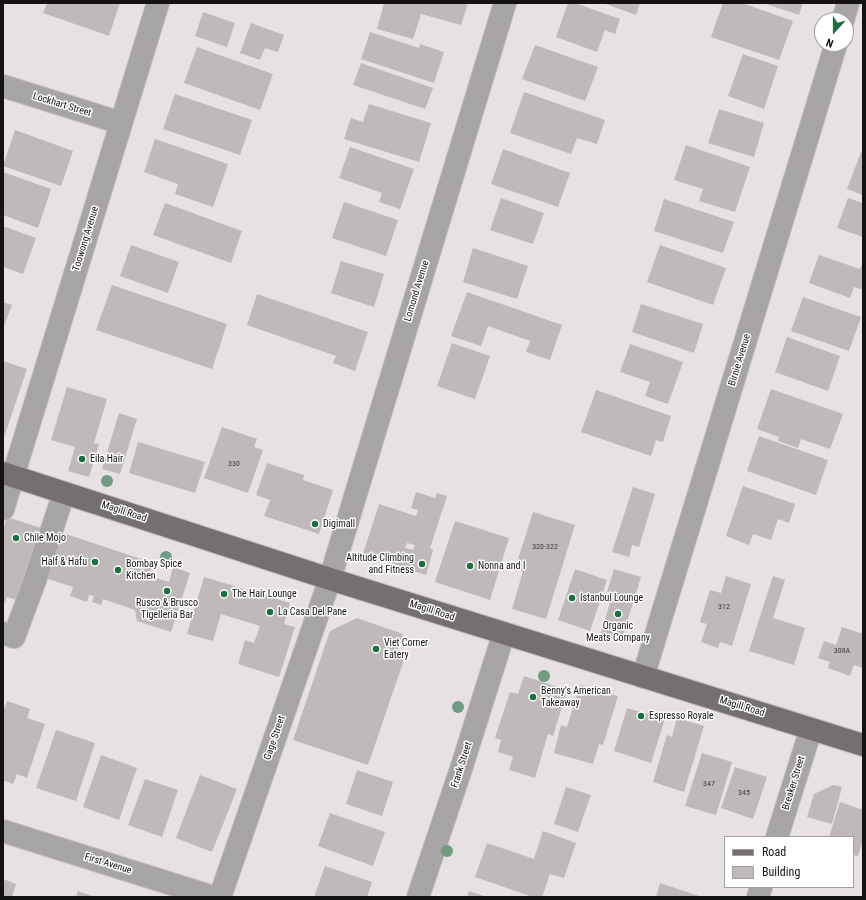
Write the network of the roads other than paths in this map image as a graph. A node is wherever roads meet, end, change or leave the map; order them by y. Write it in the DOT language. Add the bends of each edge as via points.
graph roads {
  1 [pos="158,3"];
  2 [pos="505,3"];
  3 [pos="834,52"];
  4 [pos="3,86"];
  5 [pos="121,124"];
  6 [pos="8,474"];
  7 [pos="64,493"];
  8 [pos="3,509"];
  9 [pos="330,579"];
  10 [pos="3,633"];
  11 [pos="504,633"];
  12 [pos="643,677"];
  13 [pos="811,729"];
  14 [pos="863,745"];
  15 [pos="3,831"];
  16 [pos="777,836"];
  17 [pos="213,897"];
  18 [pos="220,897"];
  19 [pos="418,897"];
  1 -- 5 [label="street, Toowong Avenue"];
  2 -- 9 [label="street, Lomond Avenue"];
  3 -- 12 [label="street, Birnie Avenue"];
  4 -- 5 [label="street, Lockhart Street"];
  5 -- 6 [label="street, Toowong Avenue"];
  6 -- 7 [label="main road, Magill Road"];
  6 -- 8 [label="street, Toowong Avenue"];
  7 -- 9 [label="main road, Magill Road"];
  7 -- 10 [label="street" via="14,637"];
  9 -- 11 [label="main road, Magill Road"];
  9 -- 18 [label="street, Gage Street"];
  11 -- 12 [label="main road, Magill Road"];
  11 -- 19 [label="street, Frank Street"];
  12 -- 13 [label="main road, Magill Road"];
  13 -- 14 [label="main road, Magill Road"];
  13 -- 16 [label="street, Breaker Street"];
  15 -- 17 [label="street, First Avenue"];
}
